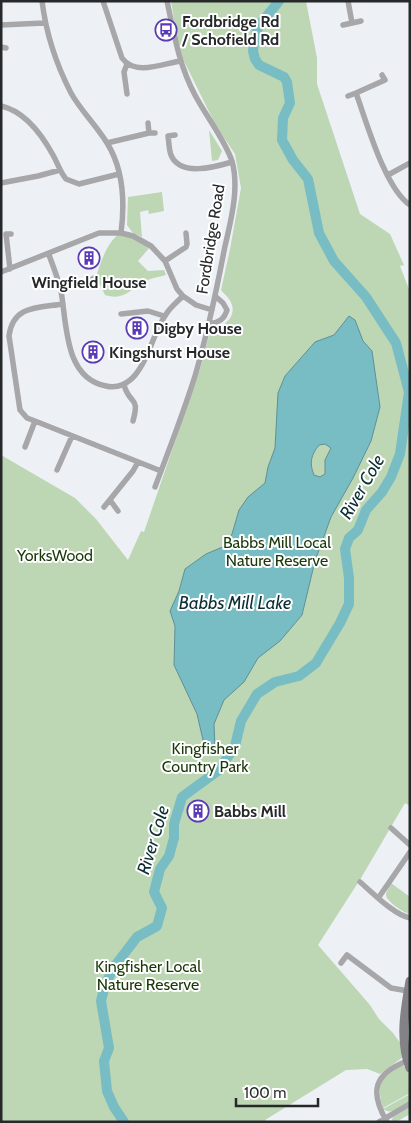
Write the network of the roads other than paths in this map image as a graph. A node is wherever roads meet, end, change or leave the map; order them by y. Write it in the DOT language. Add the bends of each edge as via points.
graph roads {
  1 [pos="42,1"];
  2 [pos="104,1"];
  3 [pos="167,1"];
  4 [pos="348,1"];
  5 [pos="361,21"];
  6 [pos="44,23"];
  7 [pos="352,23"];
  8 [pos="343,25"];
  9 [pos="1,26"];
  10 [pos="180,61"];
  11 [pos="127,64"];
  12 [pos="382,74"];
  13 [pos="356,93"];
  14 [pos="127,94"];
  15 [pos="348,96"];
  16 [pos="1,106"];
  17 [pos="148,123"];
  18 [pos="175,135"];
  19 [pos="107,143"];
  20 [pos="232,162"];
  21 [pos="410,163"];
  22 [pos="60,170"];
  23 [pos="120,174"];
  24 [pos="388,175"];
  25 [pos="1,183"];
  26 [pos="410,205"];
  27 [pos="121,233"];
  28 [pos="186,233"];
  29 [pos="11,234"];
  30 [pos="48,254"];
  31 [pos="164,261"];
  32 [pos="10,269"];
  33 [pos="1,272"];
  34 [pos="96,277"];
  35 [pos="60,287"];
  36 [pos="182,296"];
  37 [pos="215,296"];
  38 [pos="63,304"];
  39 [pos="212,310"];
  40 [pos="121,314"];
  41 [pos="164,316"];
  42 [pos="209,324"];
  43 [pos="124,384"];
  44 [pos="133,421"];
  45 [pos="35,422"];
  46 [pos="72,436"];
  47 [pos="25,447"];
  48 [pos="138,462"];
  49 [pos="57,470"];
  50 [pos="161,471"];
  51 [pos="155,487"];
  52 [pos="110,500"];
  53 [pos="104,506"];
  54 [pos="118,511"];
  55 [pos="391,828"];
  56 [pos="410,844"];
  57 [pos="410,852"];
  58 [pos="360,882"];
  59 [pos="379,897"];
  60 [pos="410,918"];
  61 [pos="341,963"];
  62 [pos="410,981"];
  63 [pos="408,991"];
  64 [pos="408,1064"];
  65 [pos="410,1104"];
  66 [pos="386,1120"];
  67 [pos="379,1122"];
  1 -- 6 [label="street"];
  2 -- 11 [label="street" via="122,58"];
  3 -- 10 [label="street, Fordbridge Road"];
  4 -- 7 [label="street"];
  5 -- 7 [label="street"];
  6 -- 9 [label="street"];
  6 -- 19 [label="street" via="72,94"];
  7 -- 8 [label="street"];
  10 -- 11 [label="street" via="138,69"];
  10 -- 20 [label="street, Fordbridge Road"];
  11 -- 14 [label="street" via="124,72"];
  12 -- 13 [label="street" via="385,80"];
  13 -- 15 [label="street"];
  13 -- 24 [label="street"];
  16 -- 22 [label="street" via="18,112 26,120 45,143"];
  17 -- 19 [label="street" via="152,133"];
  18 -- 20 [label="street" via="168,136 171,155 179,165 192,169"];
  19 -- 23 [label="street"];
  20 -- 37 [label="street, Fordbridge Road" via="233,205"];
  21 -- 24 [label="street"];
  22 -- 23 [label="street" via="66,179 79,184"];
  22 -- 25 [label="street"];
  23 -- 27 [label="street" via="124,212"];
  24 -- 26 [label="street" via="401,197"];
  27 -- 30 [label="street" via="99,233"];
  27 -- 31 [label="street" via="143,240"];
  28 -- 31 [label="street" via="186,247"];
  29 -- 32 [label="street" via="6,234"];
  30 -- 32 [label="street"];
  30 -- 35 [label="street"];
  31 -- 36 [label="street"];
  32 -- 33 [label="street"];
  34 -- 35 [label="street"];
  35 -- 38 [label="street"];
  36 -- 39 [label="street"];
  36 -- 41 [label="street"];
  37 -- 39 [label="street, Fordbridge Road"];
  37 -- 42 [label="street" via="226,310 224,318"];
  38 -- 43 [label="street" via="69,345 82,374 100,385"];
  38 -- 45 [label="street" via="26,310 16,316 11,325 9,336 18,402 20,410"];
  39 -- 42 [label="street, Fordbridge Road"];
  40 -- 41 [label="street" via="148,311"];
  41 -- 43 [label="street" via="143,363"];
  42 -- 50 [label="street, Fordbridge Road" via="195,376"];
  43 -- 44 [label="street" via="137,406"];
  45 -- 46 [label="street"];
  45 -- 47 [label="street"];
  46 -- 48 [label="street"];
  46 -- 49 [label="street"];
  48 -- 50 [label="street"];
  48 -- 52 [label="street"];
  50 -- 51 [label="street, Fordbridge Road"];
  52 -- 53 [label="street"];
  52 -- 54 [label="street"];
  55 -- 56 [label="street"];
  57 -- 59 [label="street"];
  58 -- 59 [label="street"];
  59 -- 60 [label="street" via="395,912"];
  61 -- 63 [label="street" via="347,955 391,988"];
  62 -- 63 [label="street"];
  63 -- 64 [label="street" via="404,1029"];
  64 -- 66 [label="street" via="384,1072 377,1086"];
  65 -- 66 [label="street"];
  66 -- 67 [label="street"];
}
